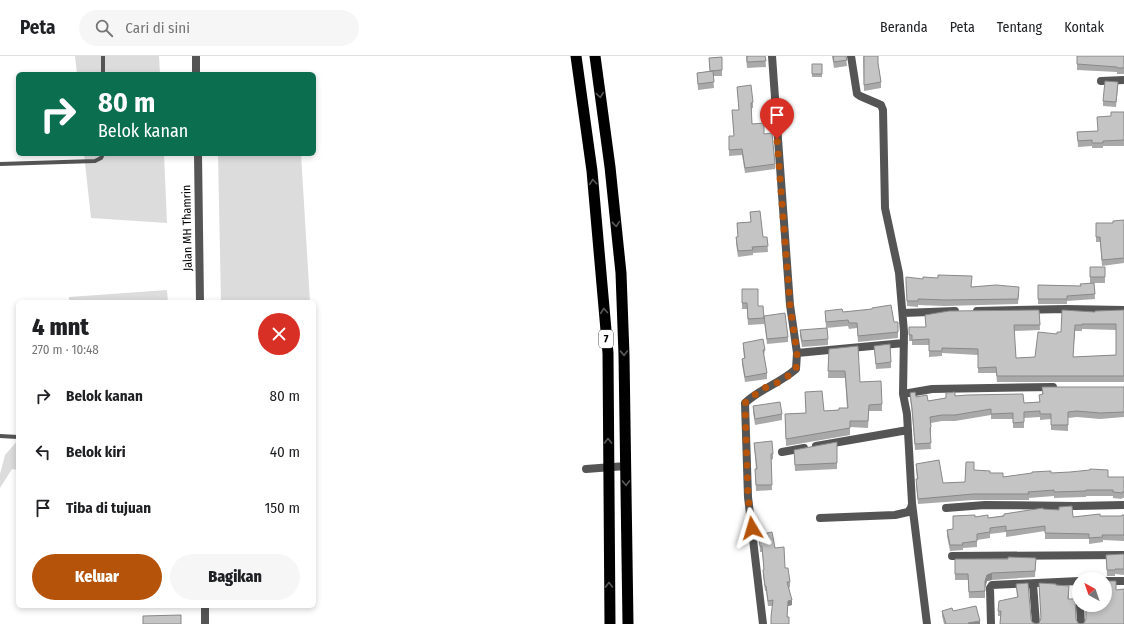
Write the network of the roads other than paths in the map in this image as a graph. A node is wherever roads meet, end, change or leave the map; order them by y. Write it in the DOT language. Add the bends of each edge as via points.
graph roads {
  1 [pos="103,56"];
  2 [pos="196,56"];
  3 [pos="576,56"];
  4 [pos="595,56"];
  5 [pos="772,56"];
  6 [pos="851,56"];
  7 [pos="103,72"];
  8 [pos="196,72"];
  9 [pos="1124,80"];
  10 [pos="1101,81"];
  11 [pos="102,156"];
  12 [pos="198,156"];
  13 [pos="0,164"];
  14 [pos="200,300"];
  15 [pos="1124,310"];
  16 [pos="903,313"];
  17 [pos="904,343"];
  18 [pos="797,353"];
  19 [pos="1063,387"];
  20 [pos="903,394"];
  21 [pos="908,430"];
  22 [pos="0,436"];
  23 [pos="16,436"];
  24 [pos="782,452"];
  25 [pos="626,466"];
  26 [pos="608,468"];
  27 [pos="586,469"];
  28 [pos="912,503"];
  29 [pos="1124,505"];
  30 [pos="946,508"];
  31 [pos="820,518"];
  32 [pos="1124,555"];
  33 [pos="952,556"];
  34 [pos="1072,581"];
  35 [pos="1112,581"];
  36 [pos="1124,581"];
  37 [pos="1033,584"];
  38 [pos="205,608"];
  39 [pos="1080,612"];
  40 [pos="205,624"];
  41 [pos="610,624"];
  42 [pos="628,624"];
  43 [pos="763,624"];
  44 [pos="928,624"];
  45 [pos="991,624"];
  46 [pos="1036,624"];
  47 [pos="1081,624"];
  1 -- 7 [label="lane"];
  2 -- 8 [label="street"];
  26 -- 3 [label="highway, 7, one-way" via="608,353 592,171"];
  4 -- 25 [label="highway, 7, one-way" via="621,273"];
  5 -- 18 [label="street" via="790,305"];
  6 -- 16 [label="street" via="857,94 881,105 883,110 885,208 899,273"];
  9 -- 10 [label="street"];
  11 -- 13 [label="lane" via="95,161"];
  12 -- 14 [label="street, Jalan MH Thamrin"];
  15 -- 16 [label="street"];
  16 -- 17 [label="street"];
  17 -- 18 [label="street"];
  17 -- 20 [label="street"];
  18 -- 43 [label="street" via="796,369 775,384 762,389 745,403 748,497"];
  19 -- 20 [label="street" via="932,389"];
  20 -- 21 [label="street"];
  21 -- 24 [label="street"];
  21 -- 28 [label="street"];
  22 -- 23 [label="lane"];
  25 -- 26 [label="street"];
  25 -- 42 [label="highway, 7, one-way"];
  26 -- 27 [label="street"];
  41 -- 26 [label="highway, 7, one-way"];
  28 -- 31 [label="street" via="908,512 895,515"];
  28 -- 44 [label="street"];
  29 -- 30 [label="street" via="986,505"];
  32 -- 33 [label="street"];
  34 -- 37 [label="street"];
  35 -- 36 [label="street"];
  37 -- 45 [label="street" via="992,585"];
  37 -- 46 [label="street"];
  38 -- 40 [label="street"];
  39 -- 47 [label="street"];
}
